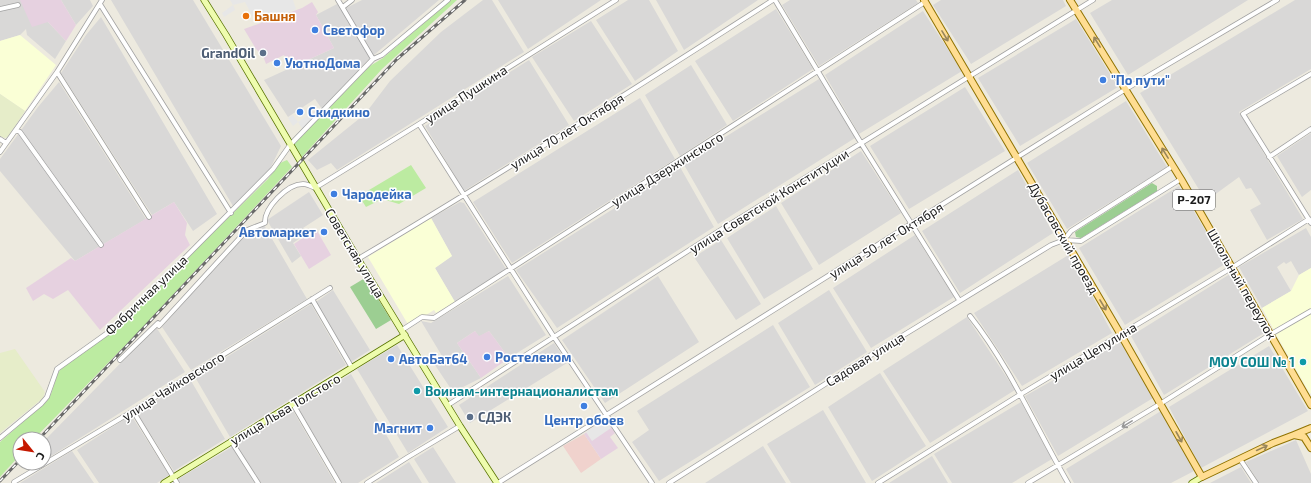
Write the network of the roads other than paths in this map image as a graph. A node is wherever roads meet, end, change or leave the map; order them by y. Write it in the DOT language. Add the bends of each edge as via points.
graph roads {
  1 [pos="204,0"];
  2 [pos="338,0"];
  3 [pos="352,0"];
  4 [pos="448,0"];
  5 [pos="616,0"];
  6 [pos="774,0"];
  7 [pos="1070,0"];
  8 [pos="1093,0"];
  9 [pos="1277,0"];
  10 [pos="926,1"];
  11 [pos="101,2"];
  12 [pos="18,5"];
  13 [pos="343,7"];
  14 [pos="0,10"];
  15 [pos="1076,10"];
  16 [pos="373,59"];
  17 [pos="57,72"];
  18 [pos="819,72"];
  19 [pos="1311,74"];
  20 [pos="969,76"];
  21 [pos="1126,89"];
  22 [pos="419,124"];
  23 [pos="1311,128"];
  24 [pos="16,130"];
  25 [pos="0,139"];
  26 [pos="6,143"];
  27 [pos="861,143"];
  28 [pos="290,145"];
  29 [pos="0,152"];
  30 [pos="1016,157"];
  31 [pos="1269,157"];
  32 [pos="1174,166"];
  33 [pos="1181,179"];
  34 [pos="315,188"];
  35 [pos="464,196"];
  36 [pos="231,213"];
  37 [pos="149,217"];
  38 [pos="1310,221"];
  39 [pos="912,224"];
  40 [pos="1064,240"];
  41 [pos="101,245"];
  42 [pos="358,259"];
  43 [pos="1232,267"];
  44 [pos="510,269"];
  45 [pos="330,288"];
  46 [pos="312,299"];
  47 [pos="959,300"];
  48 [pos="1311,311"];
  49 [pos="970,316"];
  50 [pos="402,330"];
  51 [pos="1271,334"];
  52 [pos="405,335"];
  53 [pos="1121,335"];
  54 [pos="554,337"];
  55 [pos="120,360"];
  56 [pos="352,368"];
  57 [pos="1021,394"];
  58 [pos="293,404"];
  59 [pos="1160,404"];
  60 [pos="448,405"];
  61 [pos="1311,405"];
  62 [pos="133,411"];
  63 [pos="606,416"];
  64 [pos="460,426"];
  65 [pos="1311,428"];
  66 [pos="1294,435"];
  67 [pos="0,438"];
  68 [pos="231,442"];
  69 [pos="1311,448"];
  70 [pos="1240,459"];
  71 [pos="1058,466"];
  72 [pos="173,477"];
  73 [pos="1202,477"];
  74 [pos="14,482"];
  75 [pos="164,483"];
  76 [pos="177,483"];
  77 [pos="258,483"];
  78 [pos="339,483"];
  79 [pos="367,483"];
  80 [pos="497,483"];
  81 [pos="652,483"];
  82 [pos="669,483"];
  83 [pos="878,483"];
  84 [pos="1028,483"];
  85 [pos="1068,483"];
  86 [pos="1192,483"];
  87 [pos="1256,483"];
  1 -- 28 [label="main road, Советская улица"];
  2 -- 13 [label="street"];
  3 -- 13 [label="street"];
  4 -- 16 [label="street, Фабричная улица" via="382,55"];
  5 -- 22 [label="street, улица Пушкина"];
  6 -- 18 [label="street"];
  6 -- 35 [label="street, улица 70 лет Октября"];
  7 -- 15 [label="main road, Школьный переулок / Р-207"];
  8 -- 15 [label="street, улица Советской Конституции"];
  9 -- 21 [label="street, улица 50 лет Октября"];
  10 -- 18 [label="street, улица Дзержинского"];
  10 -- 20 [label="main road, Дубасовский проезд, one-way"];
  11 -- 17 [label="street"];
  11 -- 36 [label="street"];
  12 -- 14 [label="street"];
  13 -- 16 [label="street"];
  15 -- 20 [label="street, улица Советской Конституции"];
  21 -- 15 [label="main road, Школьный переулок / Р-207, one-way"];
  16 -- 28 [label="street, Фабричная улица"];
  17 -- 24 [label="street"];
  17 -- 37 [label="street"];
  18 -- 27 [label="street"];
  18 -- 44 [label="street, улица Дзержинского"];
  19 -- 31 [label="street" via="1243,114"];
  20 -- 27 [label="street, улица Советской Конституции"];
  20 -- 30 [label="main road, Дубасовский проезд"];
  21 -- 30 [label="street, улица 50 лет Октября"];
  32 -- 21 [label="main road, Школьный переулок / Р-207, one-way"];
  22 -- 34 [label="street, улица Пушкина"];
  22 -- 35 [label="street"];
  23 -- 31 [label="street"];
  24 -- 26 [label="street"];
  24 -- 41 [label="street" via="20,132"];
  25 -- 26 [label="street"];
  26 -- 29 [label="street"];
  27 -- 39 [label="street"];
  27 -- 54 [label="street, улица Советской Конституции"];
  28 -- 34 [label="main road, Советская улица"];
  28 -- 36 [label="street, Фабричная улица" via="273,169"];
  30 -- 39 [label="street, улица 50 лет Октября"];
  30 -- 40 [label="main road, Дубасовский проезд"];
  31 -- 38 [label="street"];
  32 -- 33 [label="main road, Школьный переулок / Р-207"];
  32 -- 40 [label="street, Садовая улица" via="1071,231"];
  33 -- 40 [label="street, Садовая улица" via="1081,241"];
  33 -- 43 [label="main road, Школьный переулок / Р-207"];
  34 -- 42 [label="main road, Советская улица"];
  34 -- 55 [label="street" via="303,184 291,186 281,194 264,218 265,223 247,230 159,326 158,323"];
  35 -- 42 [label="street, улица 70 лет Октября"];
  35 -- 44 [label="street"];
  36 -- 67 [label="street, Фабричная улица" via="113,329 57,370 48,397"];
  38 -- 43 [label="street, улица Цепулина"];
  39 -- 47 [label="street"];
  39 -- 63 [label="street, улица 50 лет Октября"];
  40 -- 47 [label="street, Садовая улица" via="1051,244"];
  40 -- 53 [label="main road, Дубасовский проезд, one-way"];
  42 -- 50 [label="main road, Советская улица"];
  43 -- 51 [label="main road, Школьный переулок / Р-207"];
  43 -- 53 [label="street, улица Цепулина"];
  44 -- 50 [label="street, улица Дзержинского" via="434,318 422,317"];
  44 -- 54 [label="street"];
  45 -- 46 [label="street, улица Чайковского"];
  46 -- 56 [label="street"];
  46 -- 62 [label="street, улица Чайковского"];
  47 -- 82 [label="street, Садовая улица"];
  48 -- 51 [label="street"];
  49 -- 57 [label="street" via="986,336"];
  50 -- 52 [label="main road, Советская улица"];
  51 -- 59 [label="street"];
  51 -- 61 [label="main road, Школьный переулок / Р-207"];
  52 -- 56 [label="main road, улица Льва Толстого"];
  52 -- 60 [label="main road, Советская улица"];
  53 -- 57 [label="street, улица Цепулина"];
  53 -- 59 [label="main road, Дубасовский проезд"];
  54 -- 60 [label="street, улица Советской Конституции"];
  54 -- 63 [label="street"];
  56 -- 58 [label="main road, улица Льва Толстого"];
  57 -- 71 [label="street"];
  57 -- 83 [label="street, улица Цепулина"];
  58 -- 68 [label="main road, улица Льва Толстого"];
  58 -- 78 [label="street"];
  59 -- 71 [label="street, one-way"];
  59 -- 73 [label="main road, Дубасовский проезд, one-way"];
  60 -- 64 [label="main road, Советская улица"];
  62 -- 72 [label="street"];
  62 -- 74 [label="street, улица Чайковского"];
  63 -- 80 [label="street, улица 50 лет Октября"];
  63 -- 81 [label="street"];
  64 -- 79 [label="street"];
  64 -- 80 [label="main road, Советская улица"];
  65 -- 66 [label="main road"];
  66 -- 69 [label="main road" via="1304,437"];
  70 -- 66 [label="main road, one-way"];
  68 -- 72 [label="main road, улица Льва Толстого"];
  68 -- 77 [label="street"];
  70 -- 73 [label="main road"];
  70 -- 87 [label="street"];
  71 -- 84 [label="street"];
  71 -- 85 [label="street"];
  72 -- 75 [label="main road, улица Льва Толстого"];
  72 -- 76 [label="street"];
  73 -- 86 [label="main road"];
}
